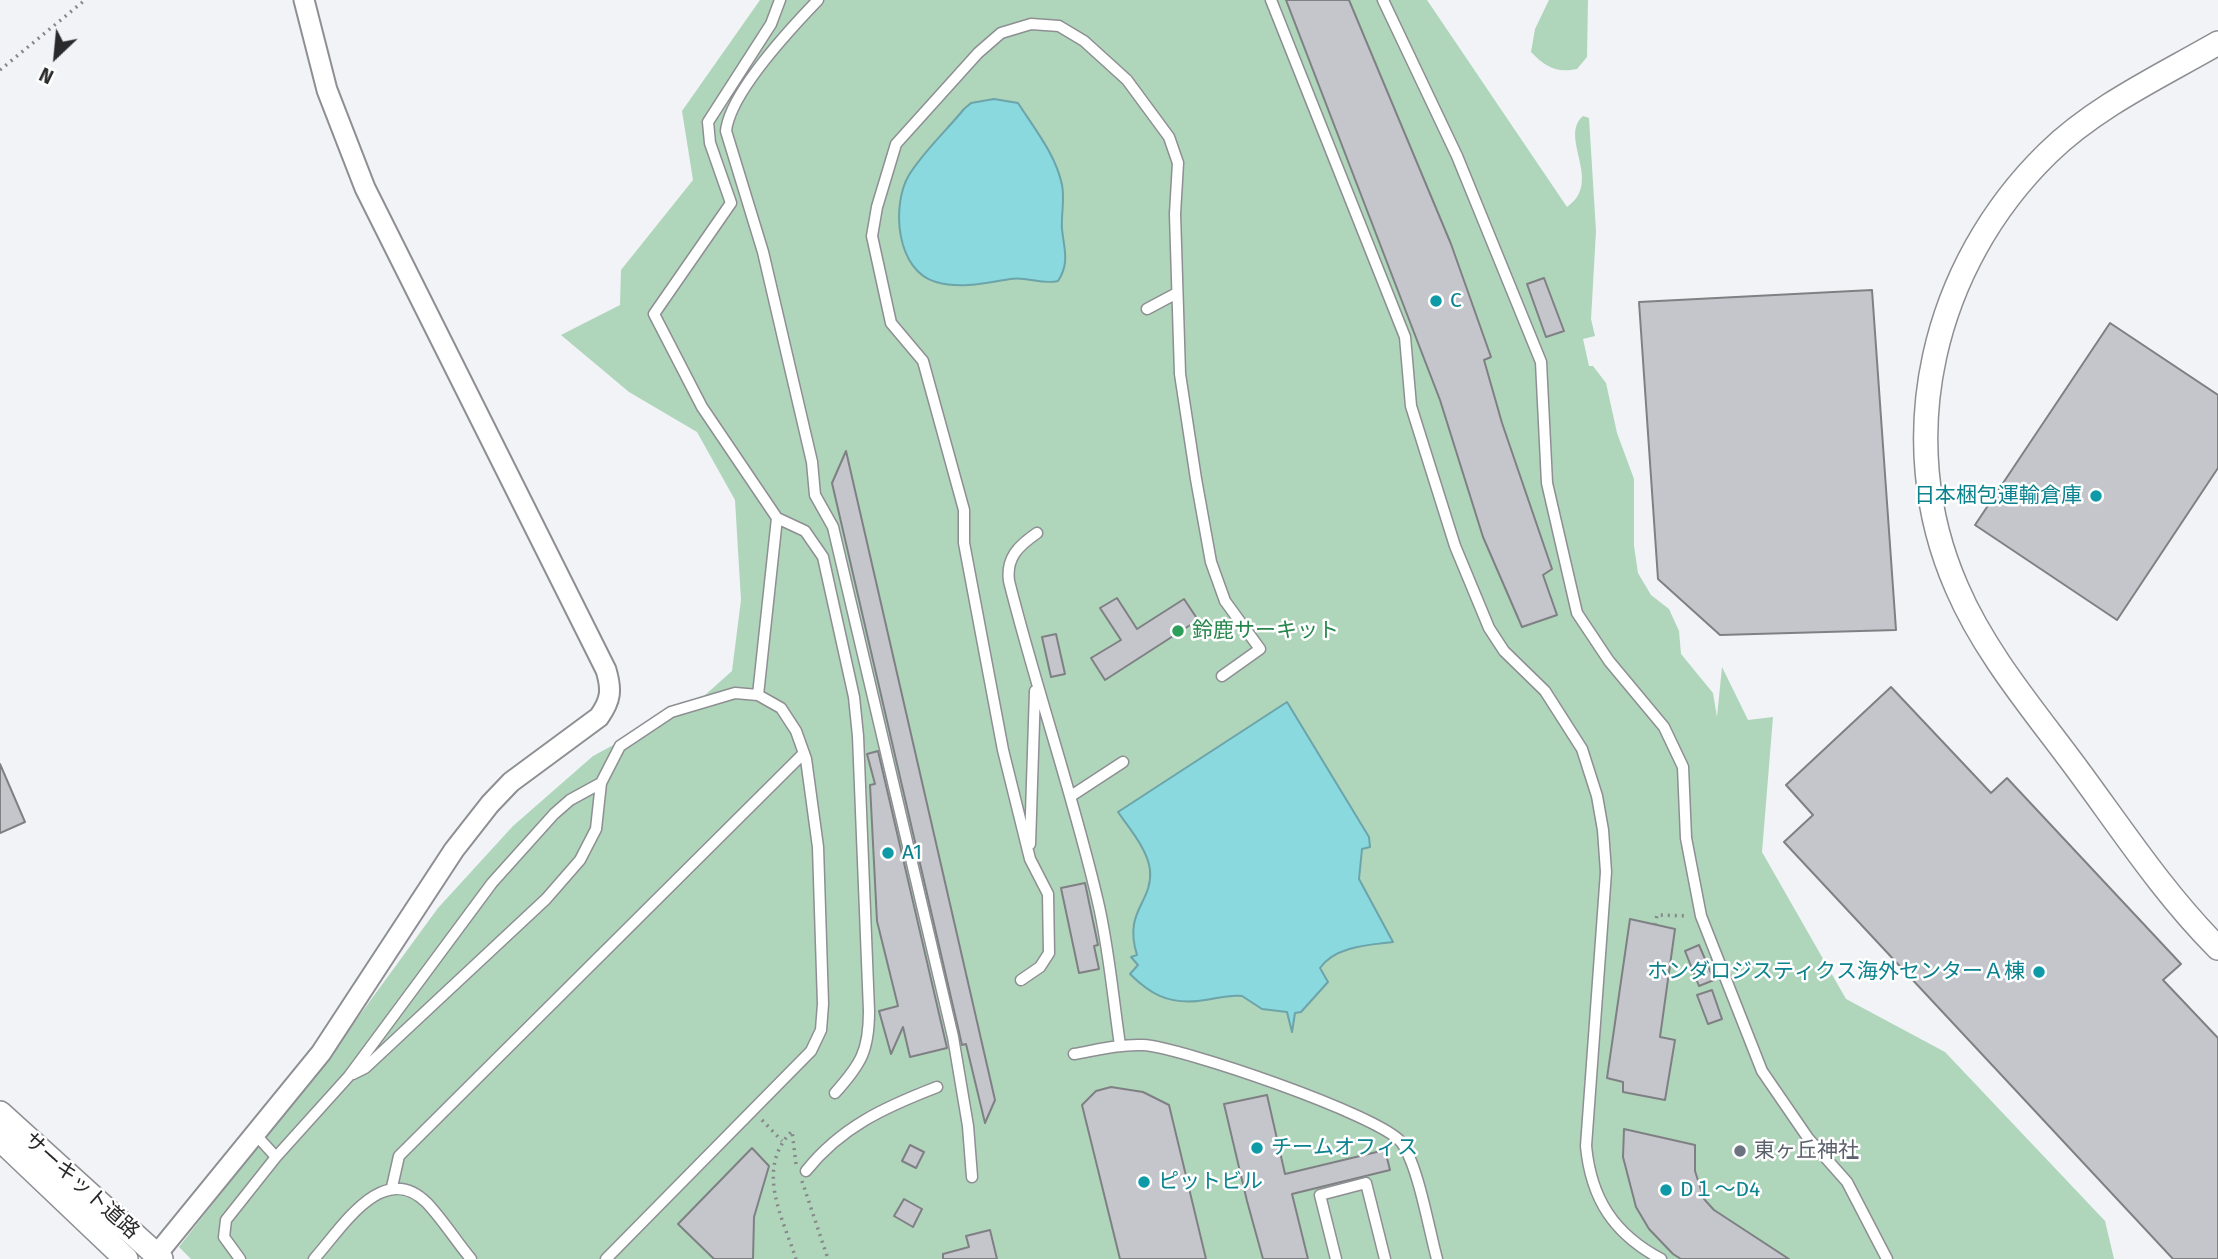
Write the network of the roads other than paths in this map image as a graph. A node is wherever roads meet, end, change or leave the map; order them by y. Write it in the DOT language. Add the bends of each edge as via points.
graph roads {
  1 [pos="304,0"];
  2 [pos="780,0"];
  3 [pos="818,0"];
  4 [pos="1271,0"];
  5 [pos="1383,0"];
  6 [pos="2218,43"];
  7 [pos="1177,293"];
  8 [pos="1147,309"];
  9 [pos="777,518"];
  10 [pos="1037,533"];
  11 [pos="1222,676"];
  12 [pos="1035,684"];
  13 [pos="758,695"];
  14 [pos="804,753"];
  15 [pos="1123,762"];
  16 [pos="601,783"];
  17 [pos="1071,796"];
  18 [pos="1030,859"];
  19 [pos="2218,948"];
  20 [pos="1021,980"];
  21 [pos="1120,1045"];
  22 [pos="1074,1054"];
  23 [pos="349,1076"];
  24 [pos="937,1087"];
  25 [pos="835,1093"];
  26 [pos="0,1113"];
  27 [pos="256,1135"];
  28 [pos="0,1139"];
  29 [pos="276,1157"];
  30 [pos="806,1171"];
  31 [pos="972,1177"];
  32 [pos="392,1187"];
  33 [pos="157,1258"];
  34 [pos="126,1259"];
  35 [pos="240,1259"];
  36 [pos="314,1259"];
  37 [pos="471,1259"];
  38 [pos="606,1259"];
  39 [pos="1336,1259"];
  40 [pos="1385,1259"];
  41 [pos="1437,1259"];
  42 [pos="1661,1259"];
  43 [pos="1887,1259"];
  1 -- 27 [label="street" via="327,90 365,188 612,688 599,717 511,782 483,813 321,1054"];
  2 -- 9 [label="lane" via="771,24 708,122 710,143 731,203 654,314 702,407"];
  3 -- 31 [label="lane" via="778,41 731,111 726,131 763,252 812,462 815,495 833,527 950,1023"];
  4 -- 42 [label="lane" via="1405,337 1411,406 1455,546 1489,628 1504,651 1559,710 1591,773 1604,830 1606,872 1588,1170 1616,1227"];
  5 -- 43 [label="lane" via="1457,156 1541,362 1546,483 1577,613 1609,661 1664,727 1683,767 1685,838 1701,916 1762,1071 1808,1138 1847,1182"];
  6 -- 19 [label="street" via="2095,114 2049,151 2000,206 1947,307 1931,364 1925,435 1935,522 1944,556 1973,620 2024,698 2132,844"];
  7 -- 8 [label="lane"];
  7 -- 11 [label="lane" via="1180,374 1211,562 1225,601 1261,649"];
  7 -- 18 [label="lane" via="1178,163 1169,137 1127,80 1084,41 1059,26 1031,24 1000,33 896,144 872,236 891,323 923,361 964,510 964,543 1003,750"];
  9 -- 13 [label="lane"];
  9 -- 25 [label="lane" via="805,531 823,557 858,736 869,1038 855,1070"];
  10 -- 12 [label="lane" via="1013,555 1007,569"];
  12 -- 17 [label="lane"];
  12 -- 18 [label="lane"];
  13 -- 14 [label="lane" via="780,708"];
  13 -- 16 [label="lane" via="720,696 653,721 620,746"];
  14 -- 32 [label="lane" via="399,1156"];
  14 -- 38 [label="lane" via="817,834 823,1019 817,1042"];
  15 -- 17 [label="lane"];
  16 -- 23 [label="lane" via="554,814 492,883"];
  16 -- 23 [label="lane" via="596,829 562,882 451,990 365,1068"];
  17 -- 21 [label="lane" via="1103,924"];
  18 -- 20 [label="lane" via="1048,894 1051,928 1049,953"];
  21 -- 22 [label="lane"];
  21 -- 41 [label="lane" via="1145,1045 1189,1055 1385,1128 1407,1152"];
  23 -- 29 [label="lane"];
  24 -- 30 [label="lane" via="858,1122 821,1152"];
  26 -- 33 [label="street, サーキット道路"];
  27 -- 29 [label="lane"];
  27 -- 33 [label="street"];
  28 -- 34 [label="street, サーキット道路"];
  29 -- 35 [label="lane" via="226,1220 224,1237"];
  32 -- 36 [label="lane" via="370,1198"];
  32 -- 37 [label="lane" via="427,1203"];
  39 -- 40 [label="lane" via="1320,1195 1366,1183"];
}
